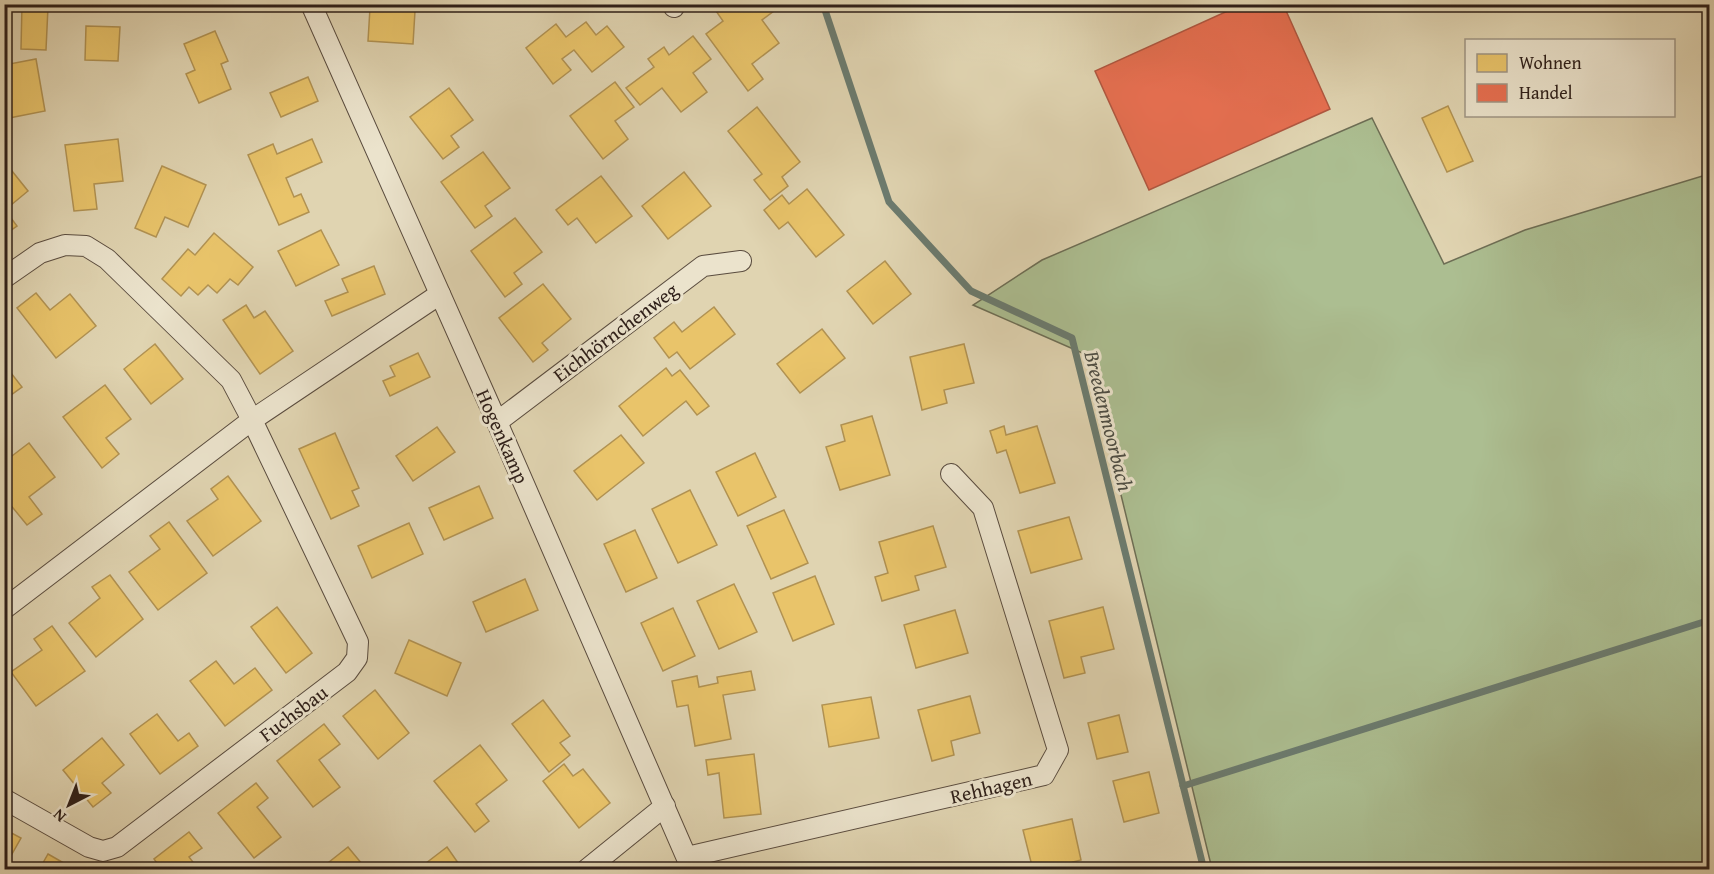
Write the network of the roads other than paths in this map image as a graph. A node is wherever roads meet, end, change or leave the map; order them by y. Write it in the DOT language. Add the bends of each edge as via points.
graph roads {
  1 [pos="312,4"];
  2 [pos="741,261"];
  3 [pos="4,278"];
  4 [pos="440,294"];
  5 [pos="252,420"];
  6 [pos="497,422"];
  7 [pos="951,474"];
  8 [pos="4,609"];
  9 [pos="4,799"];
  10 [pos="666,806"];
  11 [pos="689,863"];
  12 [pos="586,870"];
  1 -- 4 [label="street, Hogenkamp"];
  2 -- 6 [label="street, Eichhörnchenweg" via="703,266"];
  3 -- 5 [label="street, Fuchsbau" via="40,253 65,245 86,246 107,259 231,380"];
  4 -- 5 [label="street"];
  4 -- 6 [label="street, Hogenkamp"];
  5 -- 8 [label="street"];
  5 -- 9 [label="street, Fuchsbau" via="358,642 357,658 347,672 117,847 103,851 89,847"];
  6 -- 10 [label="street, Hogenkamp"];
  7 -- 11 [label="street, Rehhagen" via="983,508 1058,750 1044,775"];
  10 -- 11 [label="street, Hogenkamp"];
  10 -- 12 [label="street"];
}
